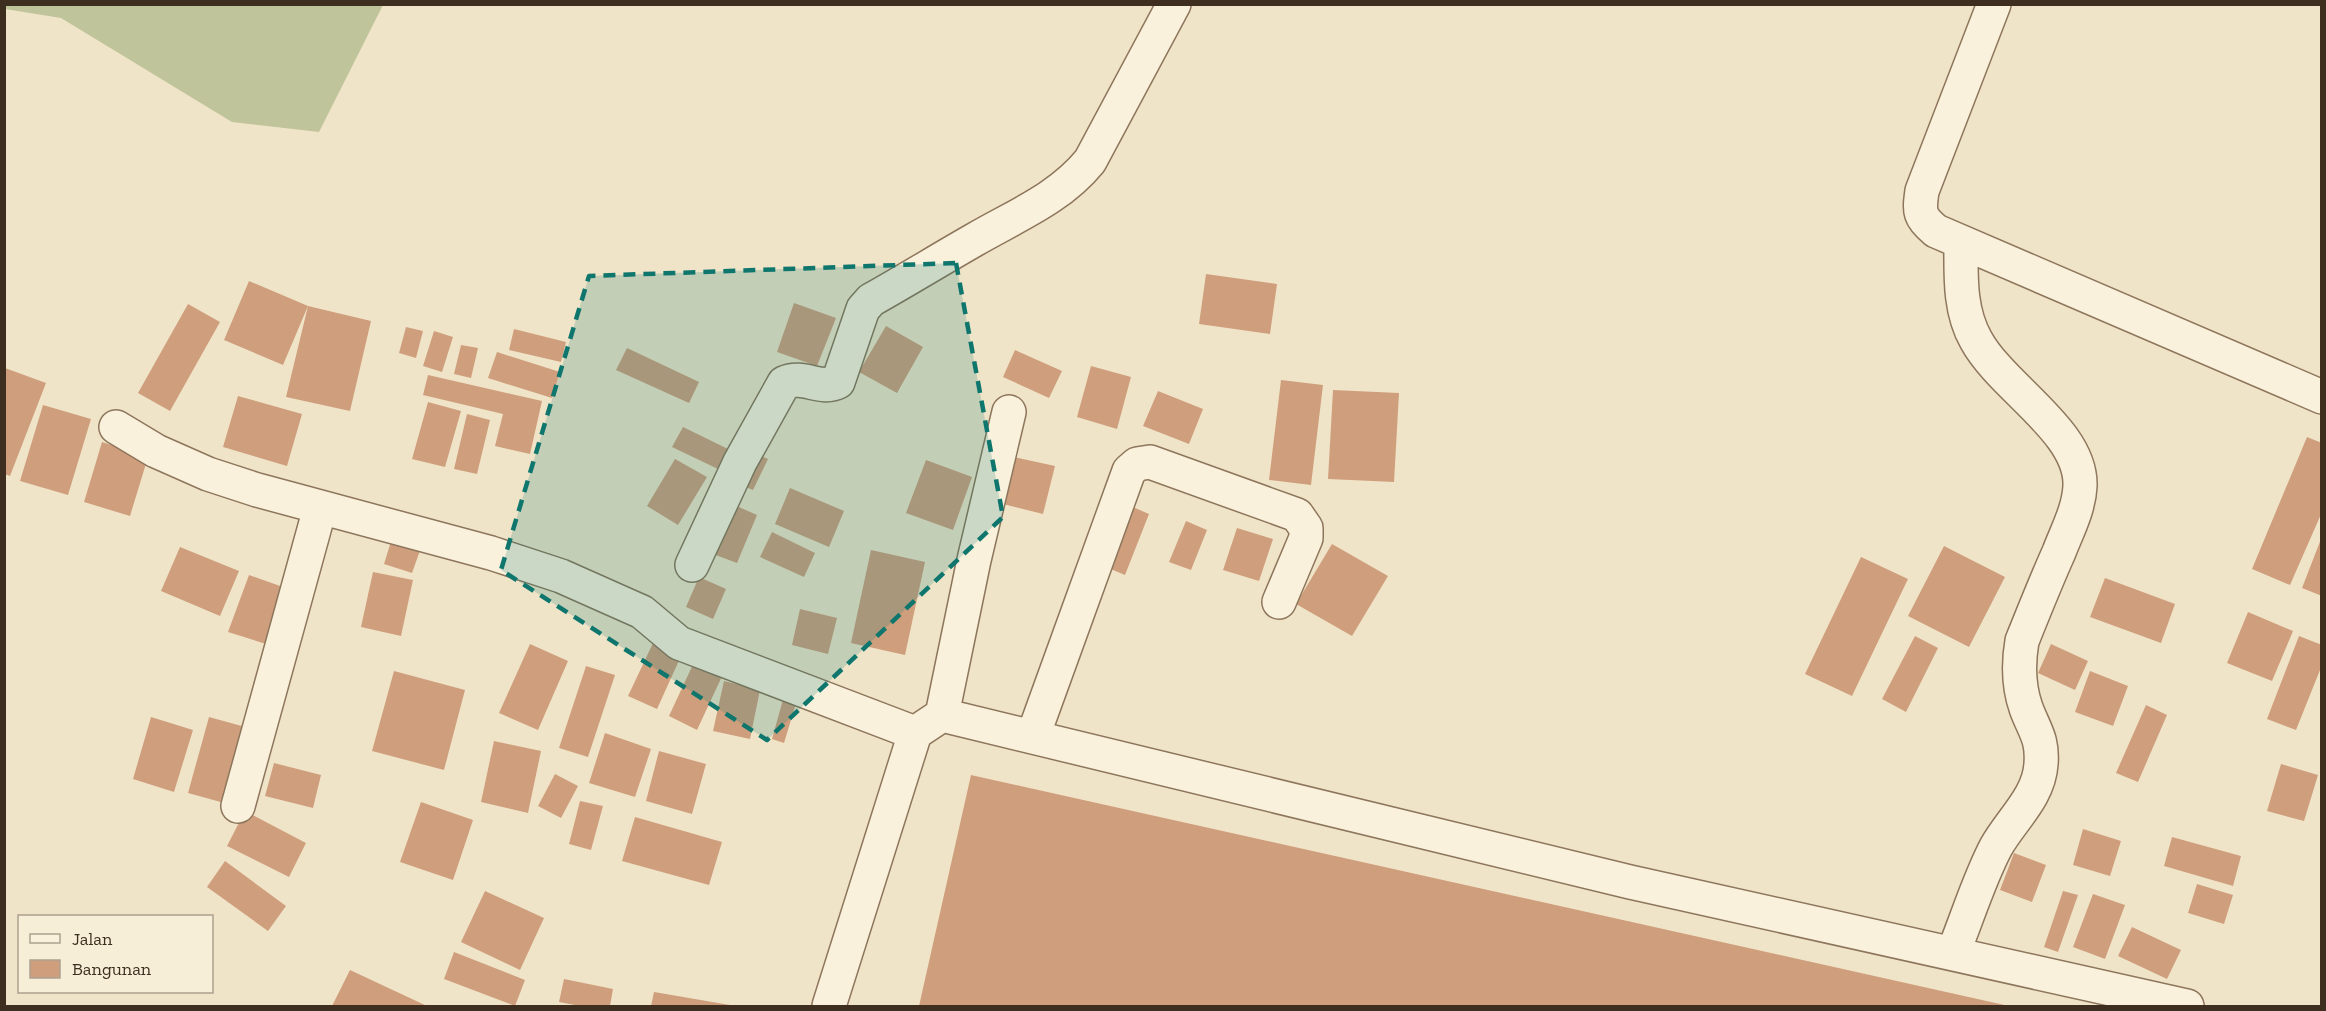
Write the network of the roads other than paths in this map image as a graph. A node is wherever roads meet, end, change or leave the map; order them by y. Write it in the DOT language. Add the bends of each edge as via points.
graph roads {
  1 [pos="1174,4"];
  2 [pos="1994,4"];
  3 [pos="1961,242"];
  4 [pos="2322,397"];
  5 [pos="1009,412"];
  6 [pos="116,427"];
  7 [pos="320,508"];
  8 [pos="692,565"];
  9 [pos="1279,602"];
  10 [pos="942,715"];
  11 [pos="915,733"];
  12 [pos="1033,736"];
  13 [pos="238,806"];
  14 [pos="1953,953"];
  15 [pos="829,1006"];
  16 [pos="2187,1006"];
  1 -- 8 [label="street" via="1090,161 1078,176 1054,195 871,300 863,309 838,382 784,383 740,462"];
  2 -- 3 [label="street" via="1922,191 1923,220 1936,231"];
  3 -- 4 [label="street"];
  3 -- 14 [label="street" via="1964,309 1976,341 2005,378 2063,437 2076,461 2080,489 2074,515 2019,655 2021,692 2041,742 2038,779 1992,855"];
  5 -- 10 [label="street"];
  6 -- 7 [label="street" via="156,451 208,474"];
  7 -- 11 [label="street" via="561,576 642,612 679,642"];
  7 -- 13 [label="street"];
  9 -- 12 [label="street" via="1306,538 1306,528 1297,514 1150,462 1137,464 1129,471"];
  10 -- 11 [label="street"];
  10 -- 12 [label="street"];
  11 -- 15 [label="street"];
  12 -- 14 [label="street" via="1630,882"];
  14 -- 16 [label="street"];
}
